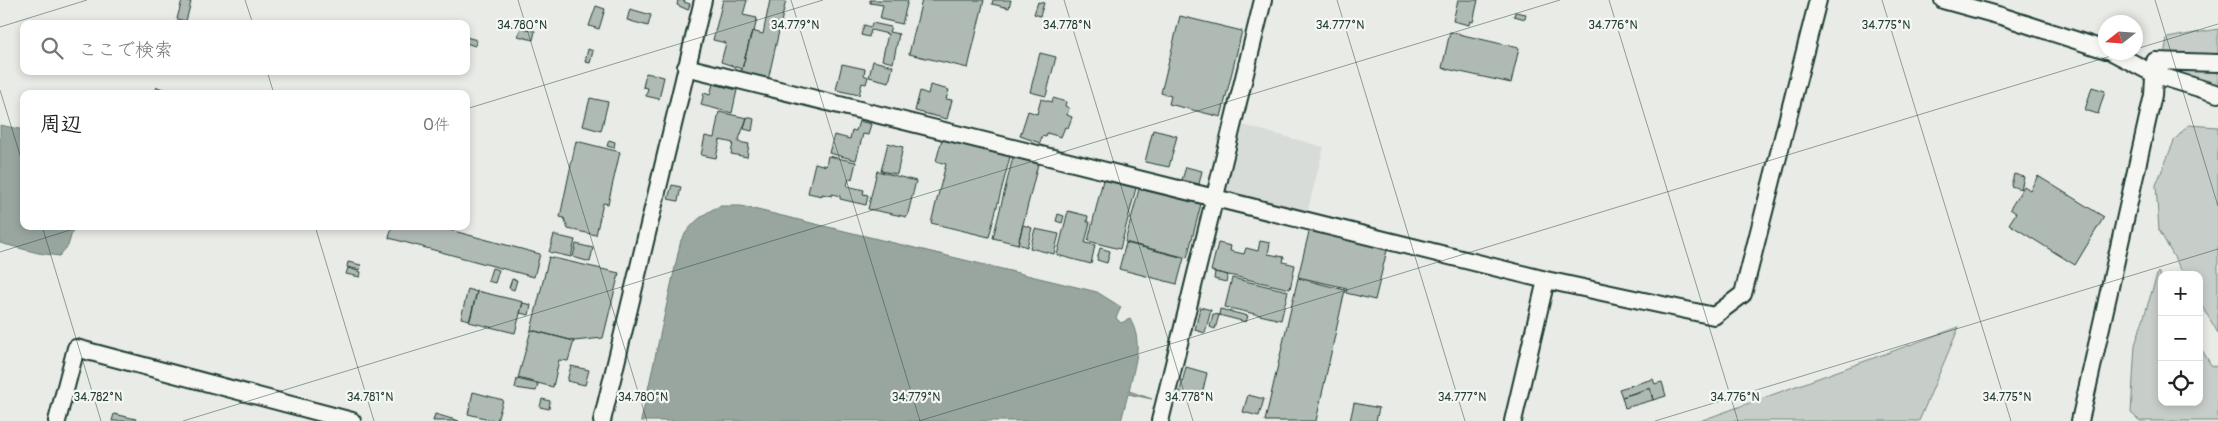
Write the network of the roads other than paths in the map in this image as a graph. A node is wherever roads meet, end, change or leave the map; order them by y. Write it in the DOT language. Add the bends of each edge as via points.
graph roads {
  1 [pos="703,0"];
  2 [pos="1263,0"];
  3 [pos="1818,0"];
  4 [pos="1943,0"];
  5 [pos="2098,47"];
  6 [pos="2127,60"];
  7 [pos="2218,63"];
  8 [pos="686,67"];
  9 [pos="2154,74"];
  10 [pos="2218,94"];
  11 [pos="1214,198"];
  12 [pos="1546,280"];
  13 [pos="57,421"];
  14 [pos="352,421"];
  15 [pos="602,421"];
  16 [pos="1160,421"];
  17 [pos="1513,421"];
  18 [pos="2080,421"];
  1 -- 8 [label="street"];
  2 -- 11 [label="street"];
  3 -- 12 [label="street" via="1743,294 1714,316"];
  4 -- 5 [label="street"];
  6 -- 9 [label="street"];
  7 -- 9 [label="street" via="2155,61"];
  8 -- 11 [label="street"];
  8 -- 15 [label="street"];
  9 -- 10 [label="street"];
  9 -- 18 [label="street"];
  11 -- 12 [label="street"];
  11 -- 16 [label="street"];
  12 -- 17 [label="street"];
  13 -- 14 [label="street" via="76,348"];
}
